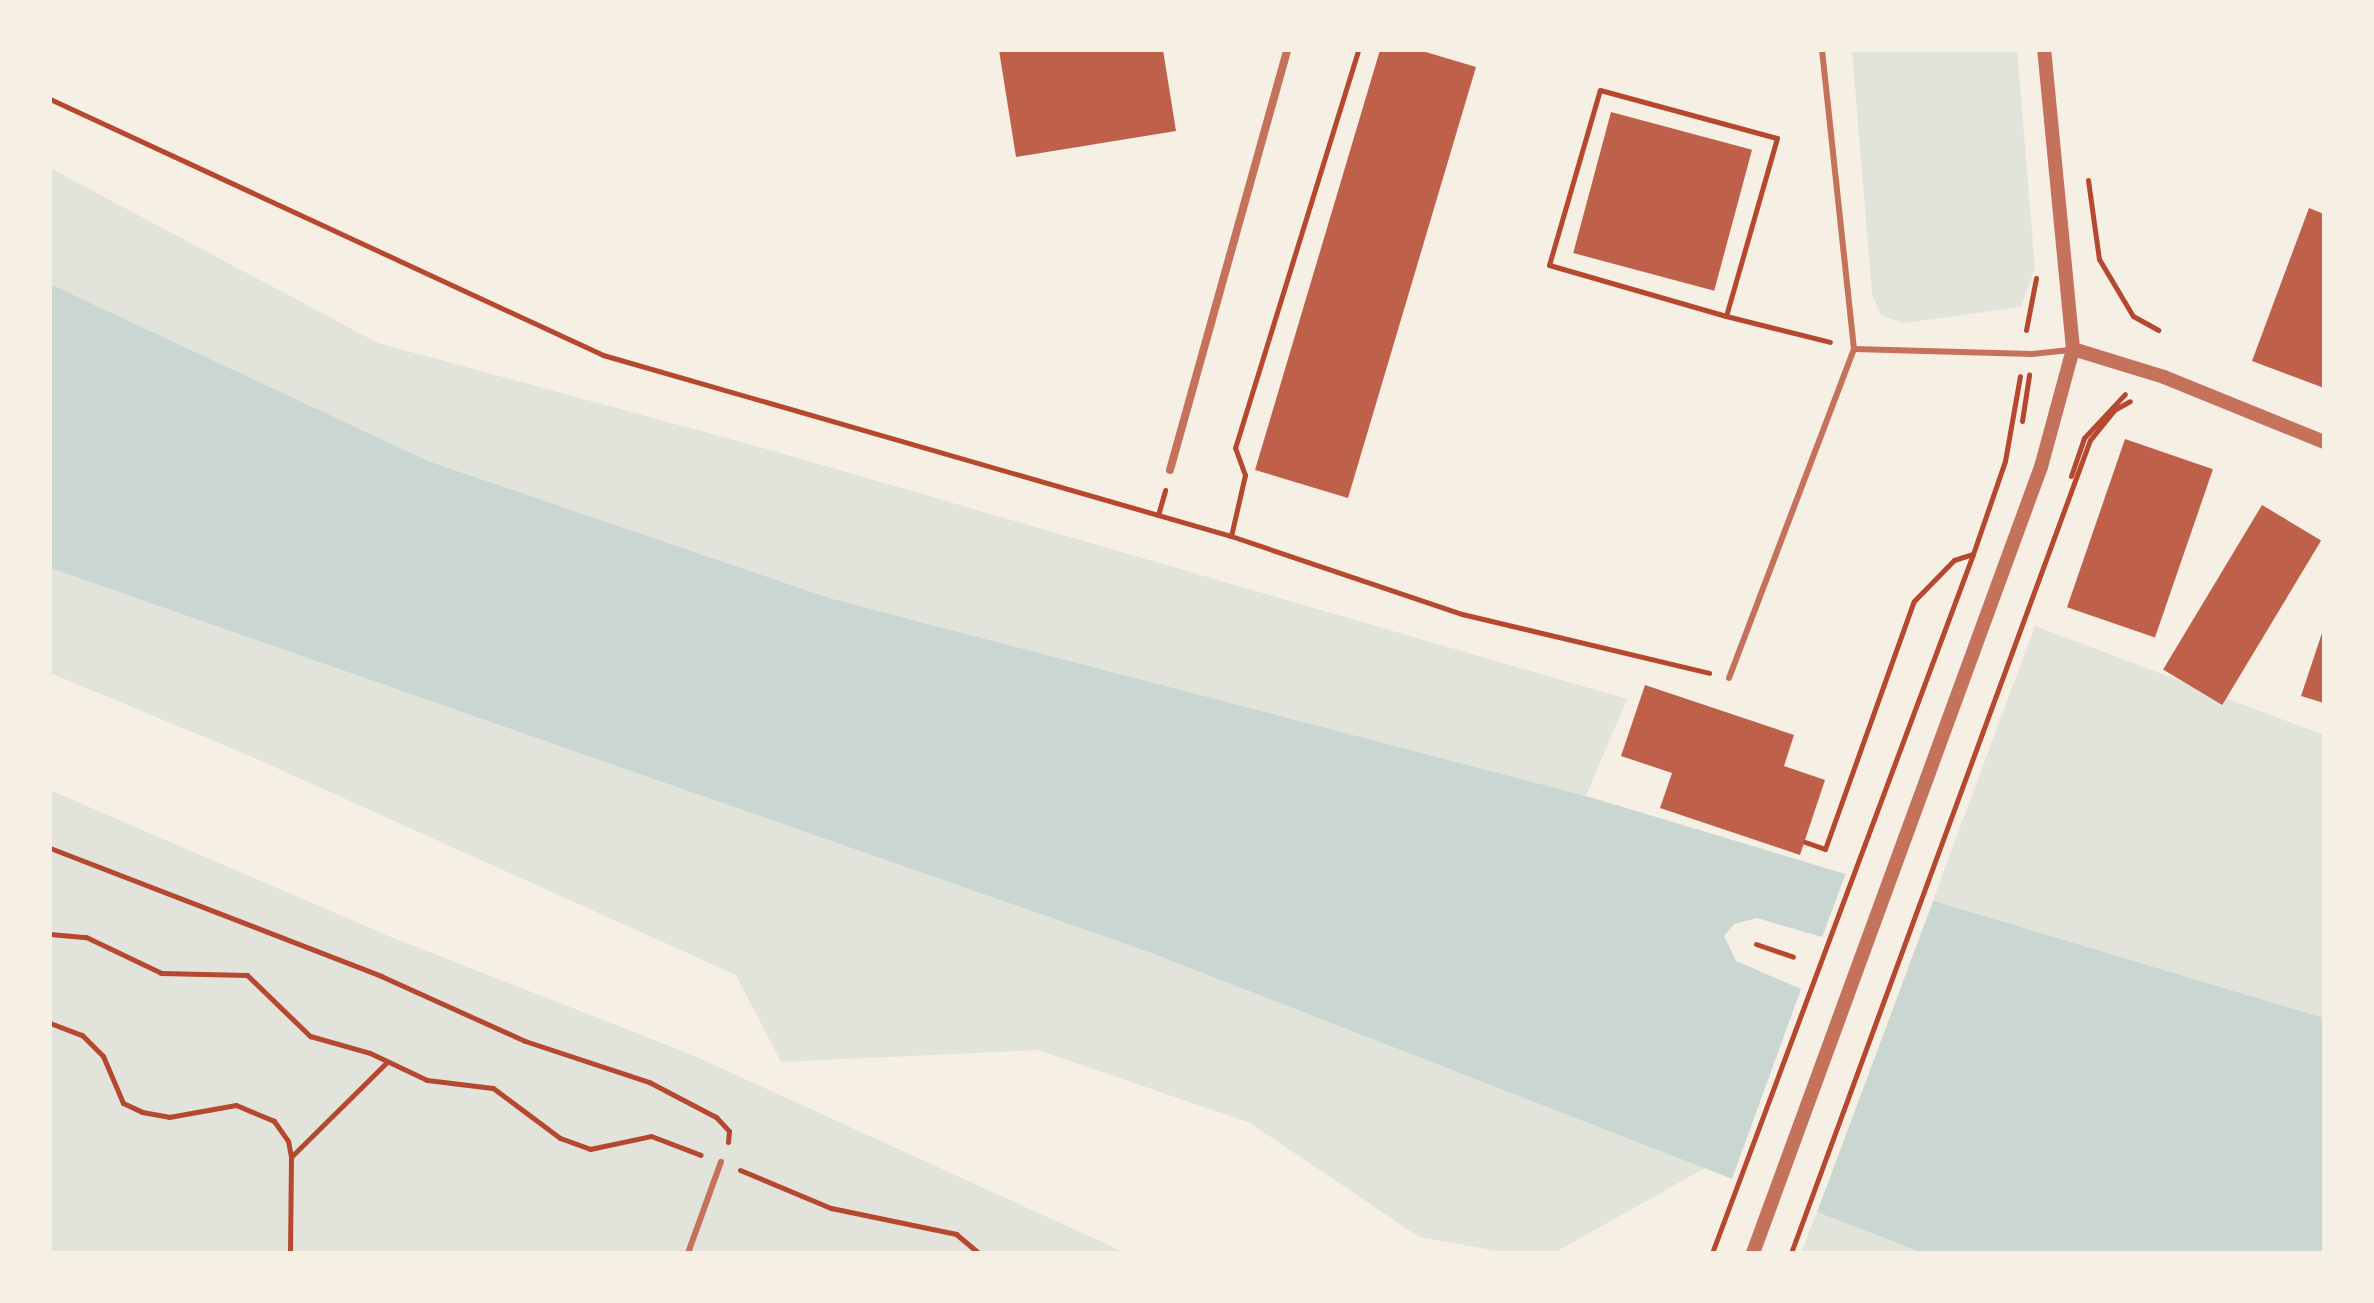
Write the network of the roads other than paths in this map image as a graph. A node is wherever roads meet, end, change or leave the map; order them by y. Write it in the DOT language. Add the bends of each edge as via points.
graph roads {
  1 [pos="1287,50"];
  2 [pos="1822,50"];
  3 [pos="2044,50"];
  4 [pos="1854,349"];
  5 [pos="2073,349"];
  6 [pos="2324,442"];
  7 [pos="1170,470"];
  8 [pos="1729,678"];
  9 [pos="721,1162"];
  10 [pos="688,1253"];
  11 [pos="1753,1253"];
  1 -- 7 [label="street"];
  2 -- 4 [label="lane"];
  3 -- 5 [label="street"];
  4 -- 5 [label="lane" via="2032,354"];
  4 -- 8 [label="lane"];
  5 -- 6 [label="street" via="2136,368"];
  5 -- 11 [label="street" via="2041,467"];
  9 -- 10 [label="lane"];
}
